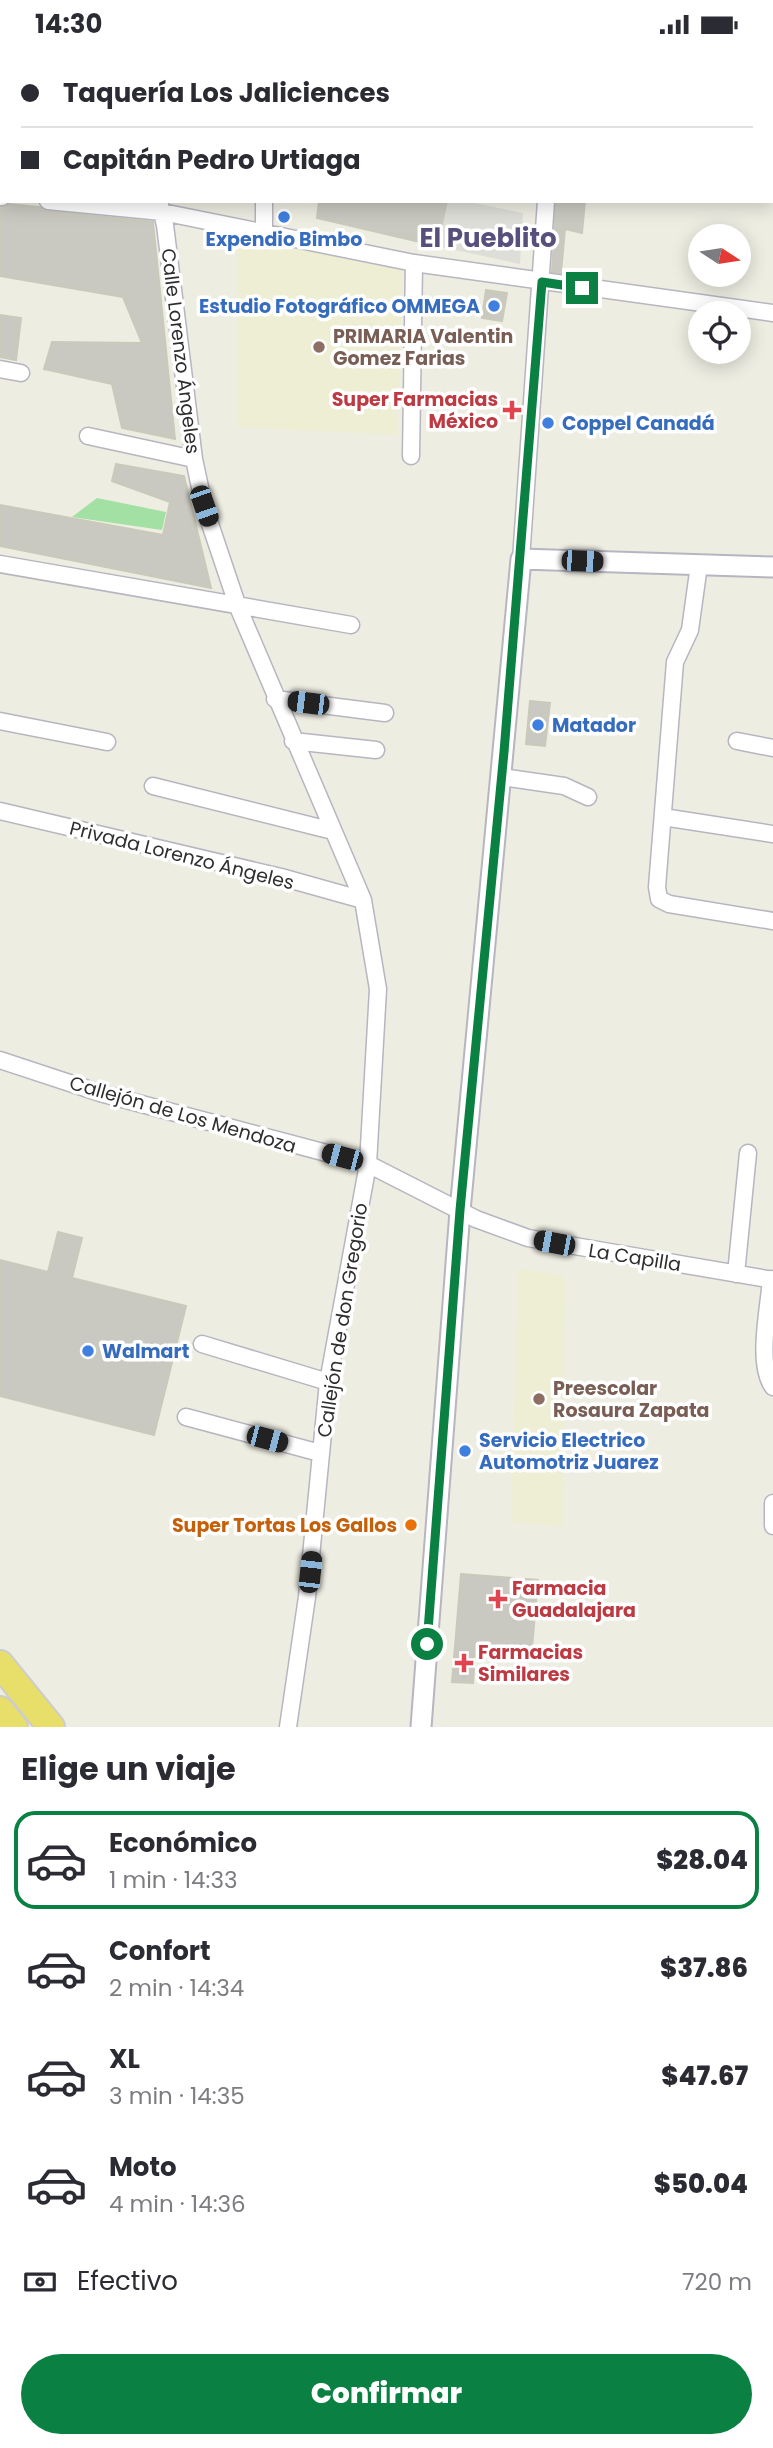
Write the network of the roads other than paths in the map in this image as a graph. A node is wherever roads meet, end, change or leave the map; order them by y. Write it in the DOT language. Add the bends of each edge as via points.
graph roads {
  1 [pos="85,203"];
  2 [pos="264,203"];
  3 [pos="546,203"];
  4 [pos="160,207"];
  5 [pos="264,233"];
  6 [pos="414,263"];
  7 [pos="542,282"];
  8 [pos="773,313"];
  9 [pos="0,369"];
  10 [pos="21,373"];
  11 [pos="88,436"];
  12 [pos="411,456"];
  13 [pos="194,459"];
  14 [pos="520,559"];
  15 [pos="0,563"];
  16 [pos="699,565"];
  17 [pos="773,567"];
  18 [pos="238,607"];
  19 [pos="351,625"];
  20 [pos="275,699"];
  21 [pos="385,713"];
  22 [pos="0,722"];
  23 [pos="293,741"];
  24 [pos="737,741"];
  25 [pos="107,742"];
  26 [pos="773,748"];
  27 [pos="376,750"];
  28 [pos="502,777"];
  29 [pos="153,786"];
  30 [pos="588,797"];
  31 [pos="0,811"];
  32 [pos="663,817"];
  33 [pos="333,831"];
  34 [pos="773,834"];
  35 [pos="363,900"];
  36 [pos="773,921"];
  37 [pos="0,1060"];
  38 [pos="748,1153"];
  39 [pos="368,1164"];
  40 [pos="460,1210"];
  41 [pos="736,1274"];
  42 [pos="772,1280"];
  43 [pos="202,1344"];
  44 [pos="328,1382"];
  45 [pos="773,1387"];
  46 [pos="186,1417"];
  47 [pos="320,1453"];
  48 [pos="773,1503"];
  49 [pos="773,1526"];
  50 [pos="0,1664"];
  51 [pos="0,1710"];
  52 [pos="14,1727"];
  53 [pos="51,1727"];
  54 [pos="288,1727"];
  55 [pos="421,1727"];
  1 -- 4 [label="street"];
  2 -- 5 [label="street"];
  3 -- 7 [label="street"];
  4 -- 5 [label="street"];
  4 -- 13 [label="street, Calle Lorenzo Ángeles"];
  5 -- 6 [label="street"];
  6 -- 7 [label="street"];
  6 -- 12 [label="street"];
  7 -- 8 [label="street"];
  7 -- 14 [label="street"];
  9 -- 10 [label="street"];
  11 -- 13 [label="street"];
  13 -- 18 [label="street, Calle Lorenzo Ángeles" via="204,506"];
  14 -- 16 [label="street"];
  14 -- 28 [label="street"];
  15 -- 18 [label="street"];
  16 -- 17 [label="street"];
  16 -- 32 [label="street" via="690,630 675,661"];
  18 -- 19 [label="street"];
  18 -- 20 [label="street, Calle Lorenzo Ángeles"];
  20 -- 21 [label="street"];
  20 -- 23 [label="street, Calle Lorenzo Ángeles"];
  22 -- 25 [label="street"];
  23 -- 27 [label="street"];
  23 -- 33 [label="street, Calle Lorenzo Ángeles"];
  24 -- 26 [label="street"];
  28 -- 30 [label="street" via="564,786"];
  28 -- 40 [label="street"];
  29 -- 33 [label="street"];
  31 -- 35 [label="street, Privada Lorenzo Ángeles"];
  32 -- 34 [label="street"];
  32 -- 36 [label="street" via="659,898 669,904"];
  33 -- 35 [label="street, Calle Lorenzo Ángeles"];
  35 -- 39 [label="street, Calle Lorenzo Ángeles" via="378,989"];
  37 -- 39 [label="street, Callejón de Los Mendoza" via="100,1093"];
  38 -- 41 [label="street"];
  39 -- 40 [label="street"];
  39 -- 44 [label="street, Callejón de don Gregorio"];
  40 -- 41 [label="street, La Capilla" via="528,1238"];
  40 -- 55 [label="street"];
  41 -- 42 [label="street, La Capilla"];
  42 -- 45 [label="street" via="764,1360"];
  43 -- 44 [label="street"];
  44 -- 47 [label="street, Callejón de don Gregorio"];
  46 -- 47 [label="street"];
  47 -- 54 [label="street, Callejón de don Gregorio" via="307,1597"];
  48 -- 49 [label="street"];
  50 -- 53 [label="highway"];
  51 -- 52 [label="highway"];
}
